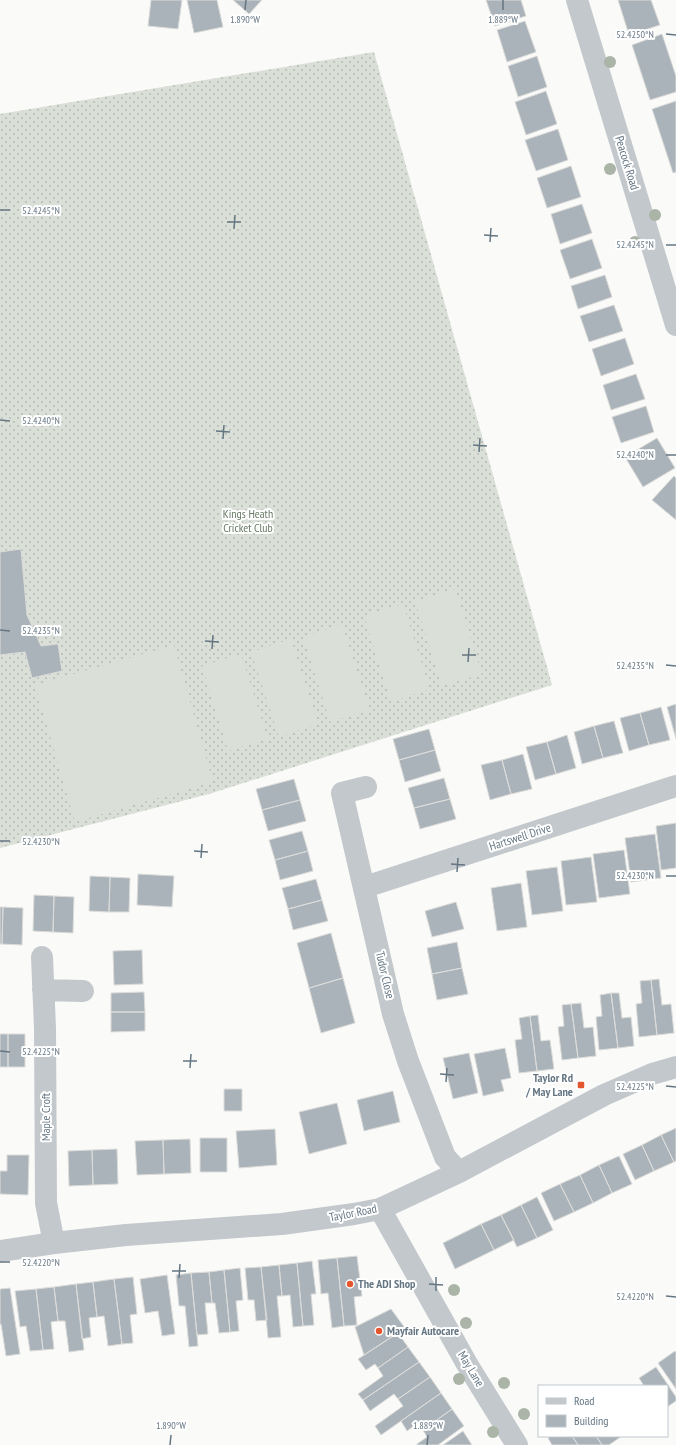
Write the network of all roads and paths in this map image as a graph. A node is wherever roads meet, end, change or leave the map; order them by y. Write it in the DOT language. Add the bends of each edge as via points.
graph roads {
  1 [pos="577,0"];
  2 [pos="676,325"];
  3 [pos="676,786"];
  4 [pos="366,787"];
  5 [pos="365,887"];
  6 [pos="42,957"];
  7 [pos="43,990"];
  8 [pos="83,991"];
  9 [pos="676,1067"];
  10 [pos="459,1172"];
  11 [pos="380,1209"];
  12 [pos="54,1243"];
  13 [pos="0,1251"];
  14 [pos="517,1445"];
  1 -- 2 [label="street, Peacock Road"];
  3 -- 5 [label="street, Hartswell Drive"];
  4 -- 5 [label="street, Tudor Close" via="342,793"];
  5 -- 10 [label="street, Tudor Close" via="393,1014 408,1061 445,1157"];
  6 -- 7 [label="street, Maple Croft"];
  7 -- 8 [label="street"];
  7 -- 12 [label="street, Maple Croft" via="46,1203"];
  9 -- 10 [label="street, Taylor Road" via="652,1074 604,1095"];
  10 -- 11 [label="street, Taylor Road"];
  11 -- 12 [label="street, Taylor Road" via="282,1224"];
  11 -- 14 [label="street, May Lane" via="467,1364"];
  12 -- 13 [label="street, Taylor Road"];
}
